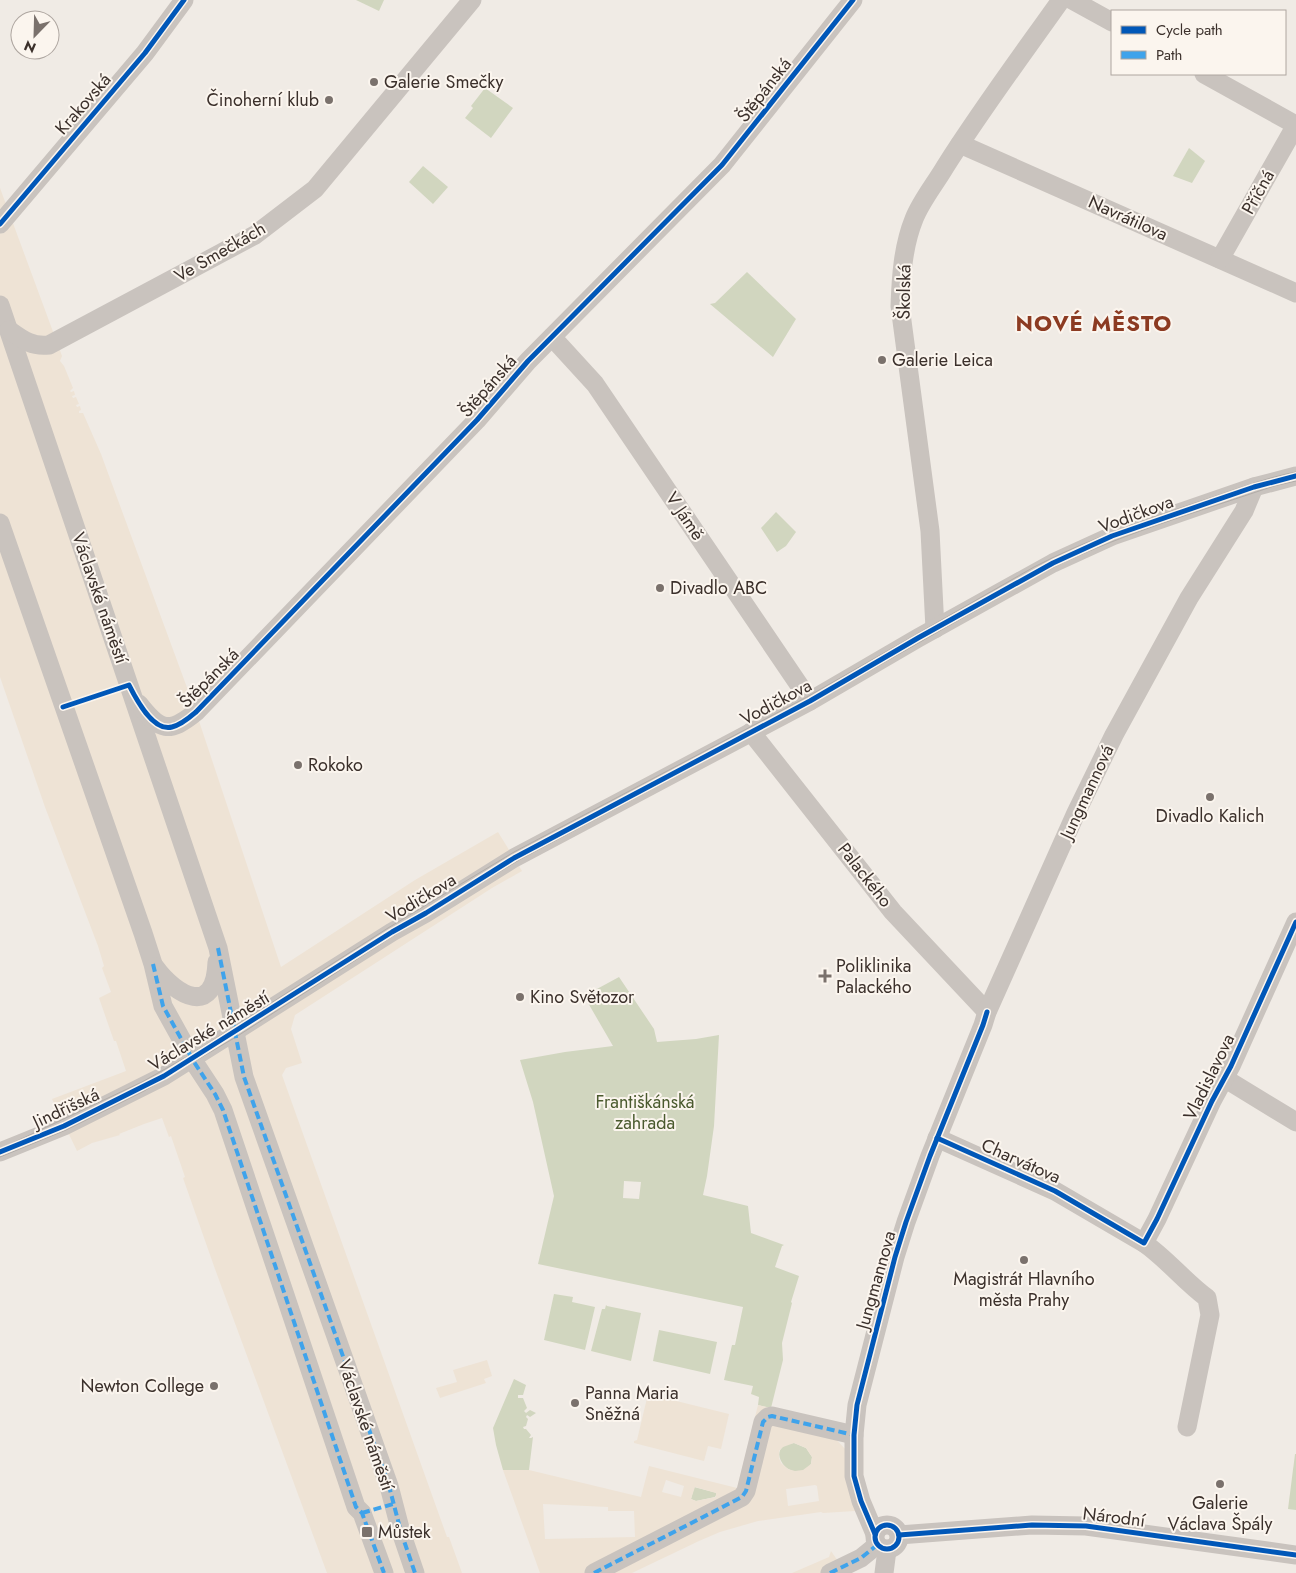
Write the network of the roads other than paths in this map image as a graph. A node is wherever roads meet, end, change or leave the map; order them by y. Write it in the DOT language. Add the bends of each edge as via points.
graph roads {
  1 [pos="184,0"];
  2 [pos="472,0"];
  3 [pos="852,0"];
  4 [pos="1060,0"];
  5 [pos="1072,0"];
  6 [pos="1111,21"];
  7 [pos="1206,75"];
  8 [pos="1296,125"];
  9 [pos="960,144"];
  10 [pos="0,224"];
  11 [pos="1220,259"];
  12 [pos="1296,293"];
  13 [pos="0,305"];
  14 [pos="9,330"];
  15 [pos="552,337"];
  16 [pos="1296,476"];
  17 [pos="1254,487"];
  18 [pos="0,523"];
  19 [pos="935,629"];
  20 [pos="129,685"];
  21 [pos="810,701"];
  22 [pos="751,732"];
  23 [pos="1296,922"];
  24 [pos="218,948"];
  25 [pos="153,964"];
  26 [pos="290,998"];
  27 [pos="987,1012"];
  28 [pos="235,1032"];
  29 [pos="192,1058"];
  30 [pos="1224,1078"];
  31 [pos="143,1087"];
  32 [pos="1296,1122"];
  33 [pos="937,1138"];
  34 [pos="0,1152"];
  35 [pos="1144,1242"];
  36 [pos="1187,1427"];
  37 [pos="854,1435"];
  38 [pos="393,1504"];
  39 [pos="362,1513"];
  40 [pos="880,1543"];
  41 [pos="1296,1555"];
  42 [pos="384,1573"];
  43 [pos="415,1573"];
  44 [pos="594,1573"];
  45 [pos="830,1573"];
  46 [pos="884,1573"];
  1 -- 10 [label="street, Krakovská" via="145,53"];
  2 -- 14 [label="street, Ve Smečkách" via="314,189 255,236 49,344 28,344"];
  3 -- 15 [label="street, Štěpánská" via="722,165"];
  4 -- 9 [label="street, Školská"];
  5 -- 6 [label="street"];
  7 -- 8 [label="street"];
  8 -- 11 [label="street, Příčná"];
  9 -- 11 [label="street, Navrátilova"];
  9 -- 19 [label="street, Školská" via="914,219 901,272 900,306 930,531"];
  11 -- 12 [label="street, Navrátilova"];
  13 -- 14 [label="street, Václavské náměstí"];
  14 -- 20 [label="street, Václavské náměstí"];
  15 -- 20 [label="street, Štěpánská" via="470,427 188,719 174,727 160,725 139,704"];
  15 -- 21 [label="street, V Jámě" via="595,384"];
  16 -- 17 [label="street, Vodičkova"];
  17 -- 19 [label="street, Vodičkova" via="1112,536 1053,563"];
  17 -- 27 [label="street, Jungmannová" via="1244,511 1189,598 1114,735"];
  18 -- 25 [label="street, Václavské náměstí"];
  19 -- 21 [label="street, Vodičkova"];
  20 -- 24 [label="street, Václavské náměstí"];
  21 -- 22 [label="street, Vodičkova"];
  22 -- 26 [label="street, Vodičkova" via="514,858"];
  22 -- 27 [label="street, Palackého" via="893,912"];
  23 -- 30 [label="street, Vladislavova"];
  24 -- 25 [label="street, Václavské náměstí" via="216,975 211,988 202,996 178,991"];
  24 -- 28 [label="street, Václavské náměstí"];
  25 -- 29 [label="street, Václavské náměstí" via="163,1006"];
  26 -- 28 [label="street, Václavské náměstí"];
  27 -- 33 [label="street, Jungmannova"];
  28 -- 29 [label="street, Václavské náměstí"];
  28 -- 38 [label="street, Václavské náměstí" via="244,1077"];
  29 -- 31 [label="street, Václavské náměstí"];
  29 -- 39 [label="street, Václavské náměstí" via="222,1110 356,1507"];
  30 -- 32 [label="street"];
  30 -- 35 [label="street, Vladislavova"];
  31 -- 34 [label="street, Jindřišská" via="64,1126"];
  33 -- 35 [label="street, Charvátova" via="1056,1190"];
  33 -- 37 [label="street, Jungmannova" via="895,1257 857,1405"];
  35 -- 36 [label="street, Charvátova" via="1207,1298 1210,1315"];
  37 -- 40 [label="street, Jungmannova" via="854,1476 861,1501"];
  37 -- 44 [label="street" via="768,1417 763,1422 742,1497"];
  38 -- 39 [label="street, Václavské náměstí"];
  38 -- 43 [label="street, Václavské náměstí"];
  39 -- 42 [label="street, Václavské náměstí"];
  40 -- 41 [label="street, Národní" via="897,1545 898,1535 1032,1525 1086,1526"];
  40 -- 45 [label="street" via="861,1558"];
  40 -- 46 [label="street"];
}
